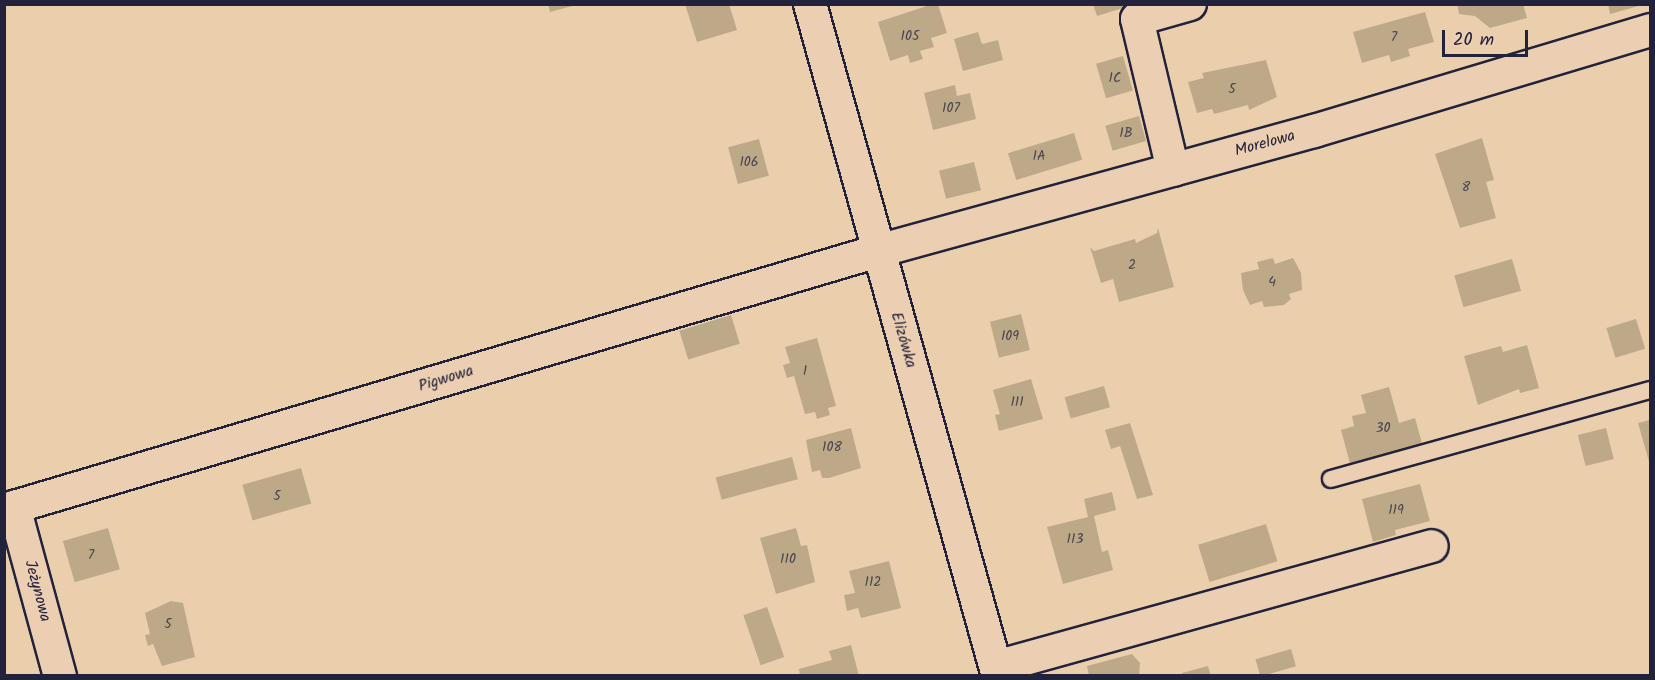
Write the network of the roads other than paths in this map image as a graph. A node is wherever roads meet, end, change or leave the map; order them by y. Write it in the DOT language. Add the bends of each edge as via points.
graph roads {
  1 [pos="810,4"];
  2 [pos="1190,4"];
  3 [pos="1650,30"];
  4 [pos="1173,170"];
  5 [pos="878,251"];
  6 [pos="1650,390"];
  7 [pos="1331,479"];
  8 [pos="9,508"];
  9 [pos="1432,546"];
  10 [pos="997,671"];
  11 [pos="60,675"];
  1 -- 5 [label="street, Elizówka"];
  2 -- 4 [label="street" via="1137,19"];
  3 -- 4 [label="street, Morelowa"];
  4 -- 5 [label="street, Morelowa"];
  5 -- 8 [label="street, Pigwowa"];
  5 -- 10 [label="street, Elizówka"];
  6 -- 7 [label="lane"];
  8 -- 11 [label="street, Jeżynowa"];
  9 -- 10 [label="street"];
}
